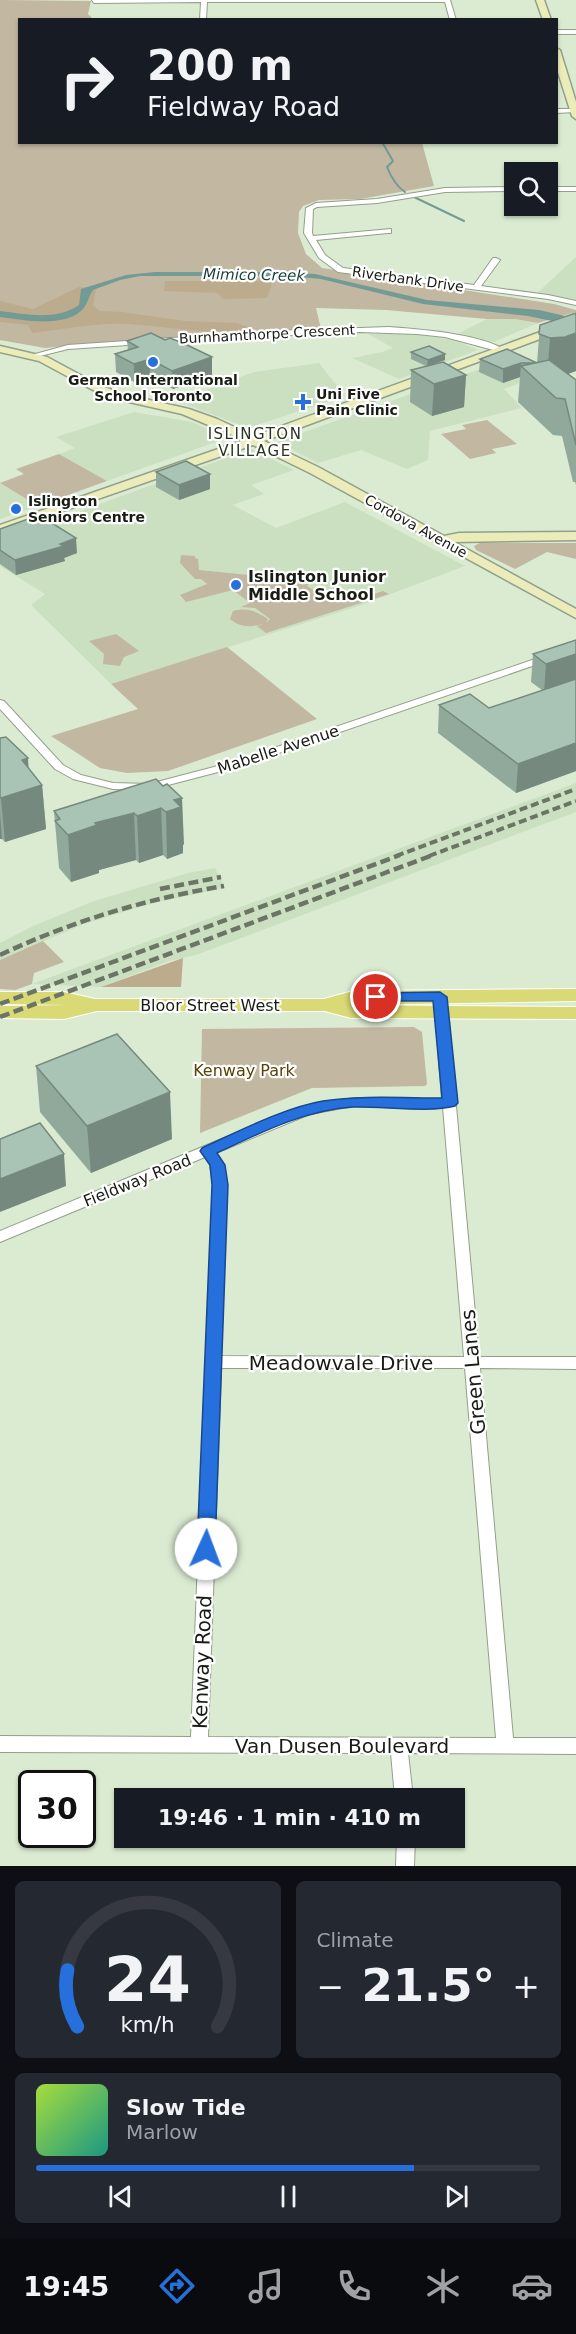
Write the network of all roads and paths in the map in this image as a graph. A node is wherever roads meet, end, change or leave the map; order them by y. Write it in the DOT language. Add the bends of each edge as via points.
graph roads {
  1 [pos="447,0"];
  2 [pos="540,0"];
  3 [pos="94,1"];
  4 [pos="204,1"];
  5 [pos="203,18"];
  6 [pos="452,18"];
  7 [pos="546,18"];
  8 [pos="558,32"];
  9 [pos="576,32"];
  10 [pos="558,57"];
  11 [pos="558,111"];
  12 [pos="575,114"];
  13 [pos="504,189"];
  14 [pos="558,189"];
  15 [pos="576,189"];
  16 [pos="388,231"];
  17 [pos="311,238"];
  18 [pos="496,260"];
  19 [pos="476,288"];
  20 [pos="576,303"];
  21 [pos="576,320"];
  22 [pos="576,328"];
  23 [pos="558,329"];
  24 [pos="0,349"];
  25 [pos="501,350"];
  26 [pos="33,356"];
  27 [pos="255,440"];
  28 [pos="0,529"];
  29 [pos="576,536"];
  30 [pos="443,540"];
  31 [pos="576,614"];
  32 [pos="576,648"];
  33 [pos="0,703"];
  34 [pos="576,995"];
  35 [pos="0,998"];
  36 [pos="95,1005"];
  37 [pos="441,1005"];
  38 [pos="0,1012"];
  39 [pos="576,1013"];
  40 [pos="450,1103"];
  41 [pos="208,1151"];
  42 [pos="0,1237"];
  43 [pos="213,1362"];
  44 [pos="576,1363"];
  45 [pos="472,1364"];
  46 [pos="0,1744"];
  47 [pos="199,1745"];
  48 [pos="399,1746"];
  49 [pos="576,1746"];
  50 [pos="505,1747"];
  51 [pos="403,1788"];
  52 [pos="406,1848"];
  53 [pos="405,1866"];
  1 -- 4 [label="street"];
  1 -- 6 [label="street"];
  2 -- 7 [label="main road"];
  3 -- 4 [label="street"];
  4 -- 5 [label="street"];
  8 -- 9 [label="street"];
  10 -- 12 [label="main road"];
  11 -- 12 [label="street"];
  13 -- 17 [label="street" via="445,190 377,201 316,205 309,210 307,230"];
  14 -- 15 [label="street"];
  16 -- 17 [label="street"];
  17 -- 19 [label="street, Riverbank Drive" via="322,256 341,270"];
  18 -- 19 [label="street"];
  19 -- 20 [label="street, Riverbank Drive"];
  21 -- 23 [label="main road"];
  22 -- 23 [label="main road"];
  23 -- 25 [label="main road"];
  24 -- 26 [label="main road, Cordova Avenue"];
  25 -- 26 [label="street, Burnhamthorpe Crescent" via="457,336 369,328 68,347"];
  25 -- 27 [label="main road"];
  26 -- 27 [label="main road, Cordova Avenue" via="106,392 203,416"];
  27 -- 28 [label="main road"];
  27 -- 30 [label="main road, Cordova Avenue"];
  29 -- 30 [label="main road"];
  30 -- 31 [label="main road, Cordova Avenue"];
  32 -- 33 [label="street, Mabelle Avenue" via="237,764 149,787 113,786 76,777 59,766"];
  34 -- 37 [label="main road, Bloor Street West"];
  35 -- 36 [label="main road, Bloor Street West" via="64,998"];
  36 -- 37 [label="main road, Bloor Street West" via="325,1005 351,1012"];
  36 -- 38 [label="main road, Bloor Street West" via="64,1013"];
  37 -- 39 [label="main road, Bloor Street West"];
  37 -- 40 [label="street, Green Lanes"];
  40 -- 41 [label="street, Fieldway Road" via="354,1102 321,1106"];
  40 -- 45 [label="street, Green Lanes"];
  41 -- 42 [label="street, Fieldway Road"];
  41 -- 43 [label="street, Kenway Road" via="220,1175"];
  43 -- 45 [label="street, Meadowvale Drive"];
  43 -- 47 [label="street, Kenway Road"];
  44 -- 45 [label="street, Meadowvale Drive"];
  45 -- 50 [label="street, Green Lanes"];
  46 -- 47 [label="street, Van Dusen Boulevard"];
  47 -- 48 [label="street, Van Dusen Boulevard"];
  48 -- 50 [label="street, Van Dusen Boulevard"];
  48 -- 51 [label="street"];
  49 -- 50 [label="street, Van Dusen Boulevard"];
  52 -- 53 [label="street"];
}
